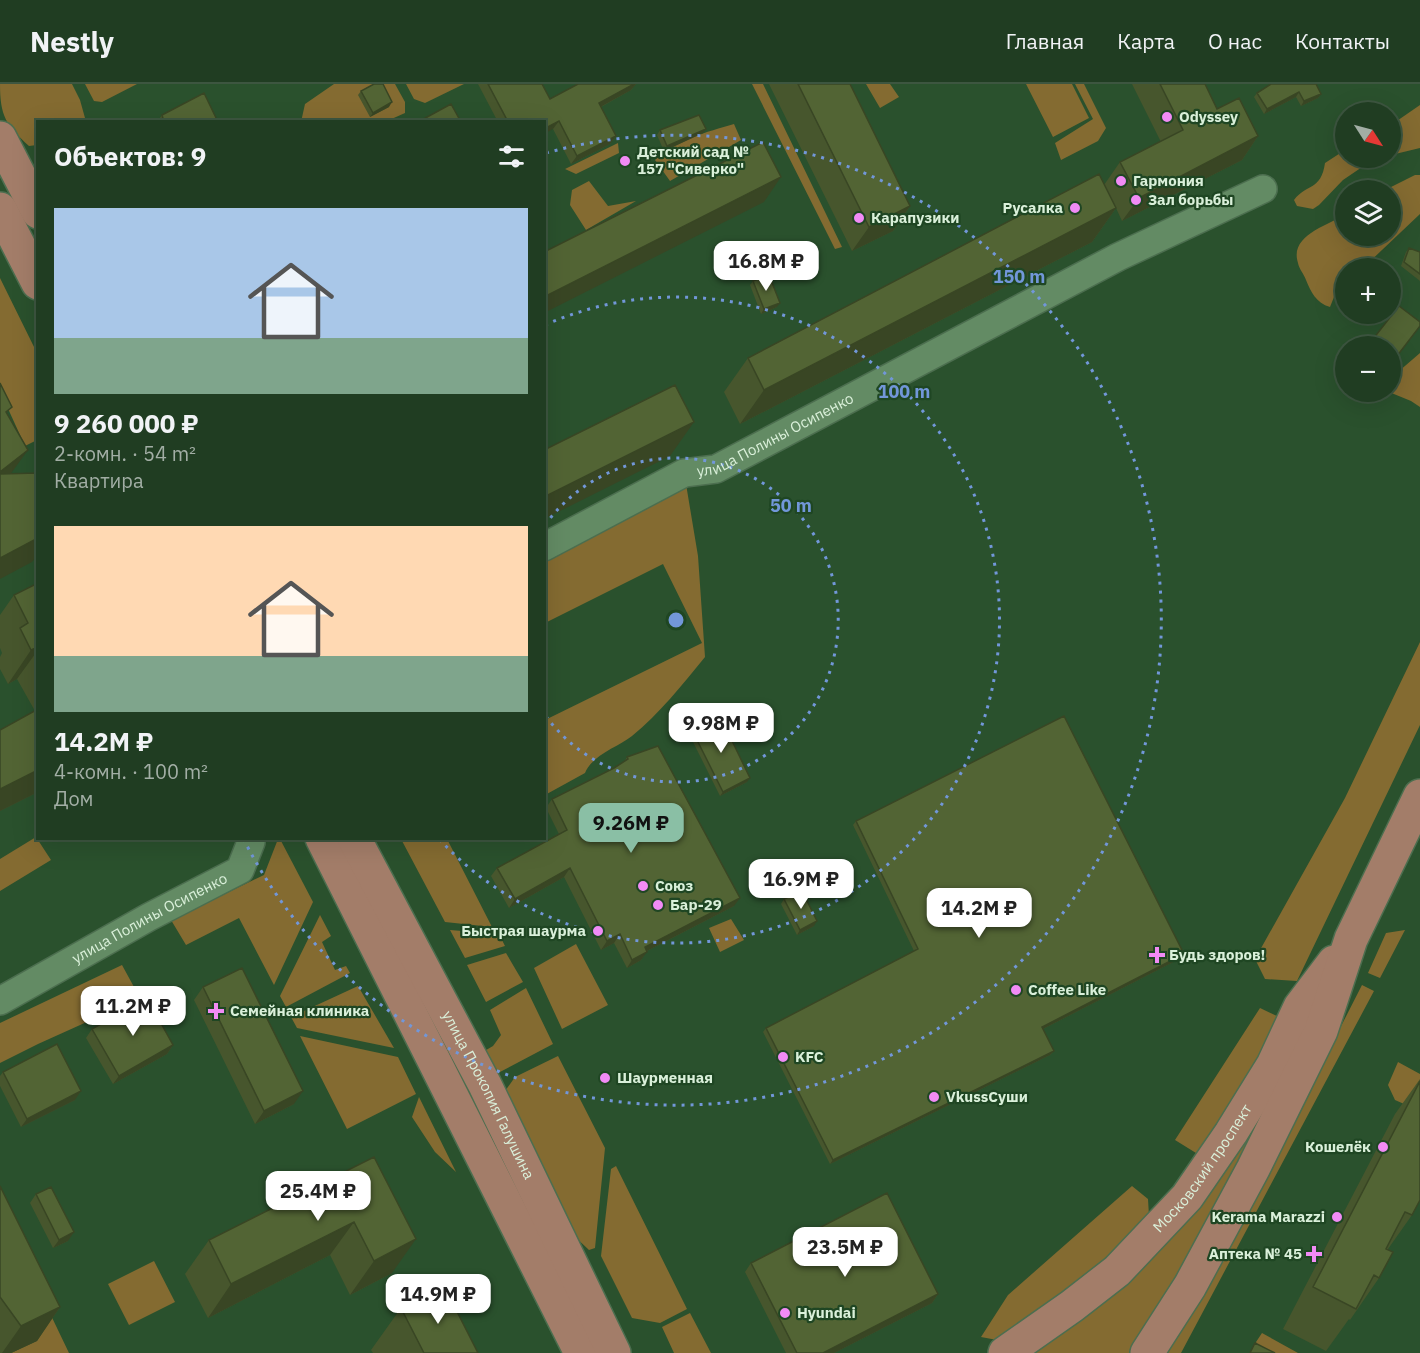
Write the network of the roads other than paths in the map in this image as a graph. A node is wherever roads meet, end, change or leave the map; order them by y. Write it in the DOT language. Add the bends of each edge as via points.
graph roads {
  1 [pos="0,138"];
  2 [pos="1263,189"];
  3 [pos="36,208"];
  4 [pos="0,209"];
  5 [pos="36,279"];
  6 [pos="546,546"];
  7 [pos="1420,796"];
  8 [pos="250,840"];
  9 [pos="323,840"];
  10 [pos="355,840"];
  11 [pos="1351,939"];
  12 [pos="0,1001"];
  13 [pos="581,1353"];
  14 [pos="614,1353"];
  15 [pos="1005,1353"];
  16 [pos="1147,1353"];
  1 -- 3 [label="main road"];
  2 -- 6 [label="street, улица Полины Осипенко" via="1118,257 716,469 684,473"];
  4 -- 5 [label="main road"];
  7 -- 11 [label="main road, Московский проспект"];
  8 -- 12 [label="street, улица Полины Осипенко" via="240,870"];
  9 -- 13 [label="main road"];
  10 -- 14 [label="main road, улица Прокопия Галушина" via="485,1085"];
  11 -- 15 [label="main road, Московский проспект" via="1300,1006 1273,1065 1187,1197 1117,1271"];
  11 -- 16 [label="main road, Московский проспект" via="1321,1030 1253,1169 1190,1286"];
}
